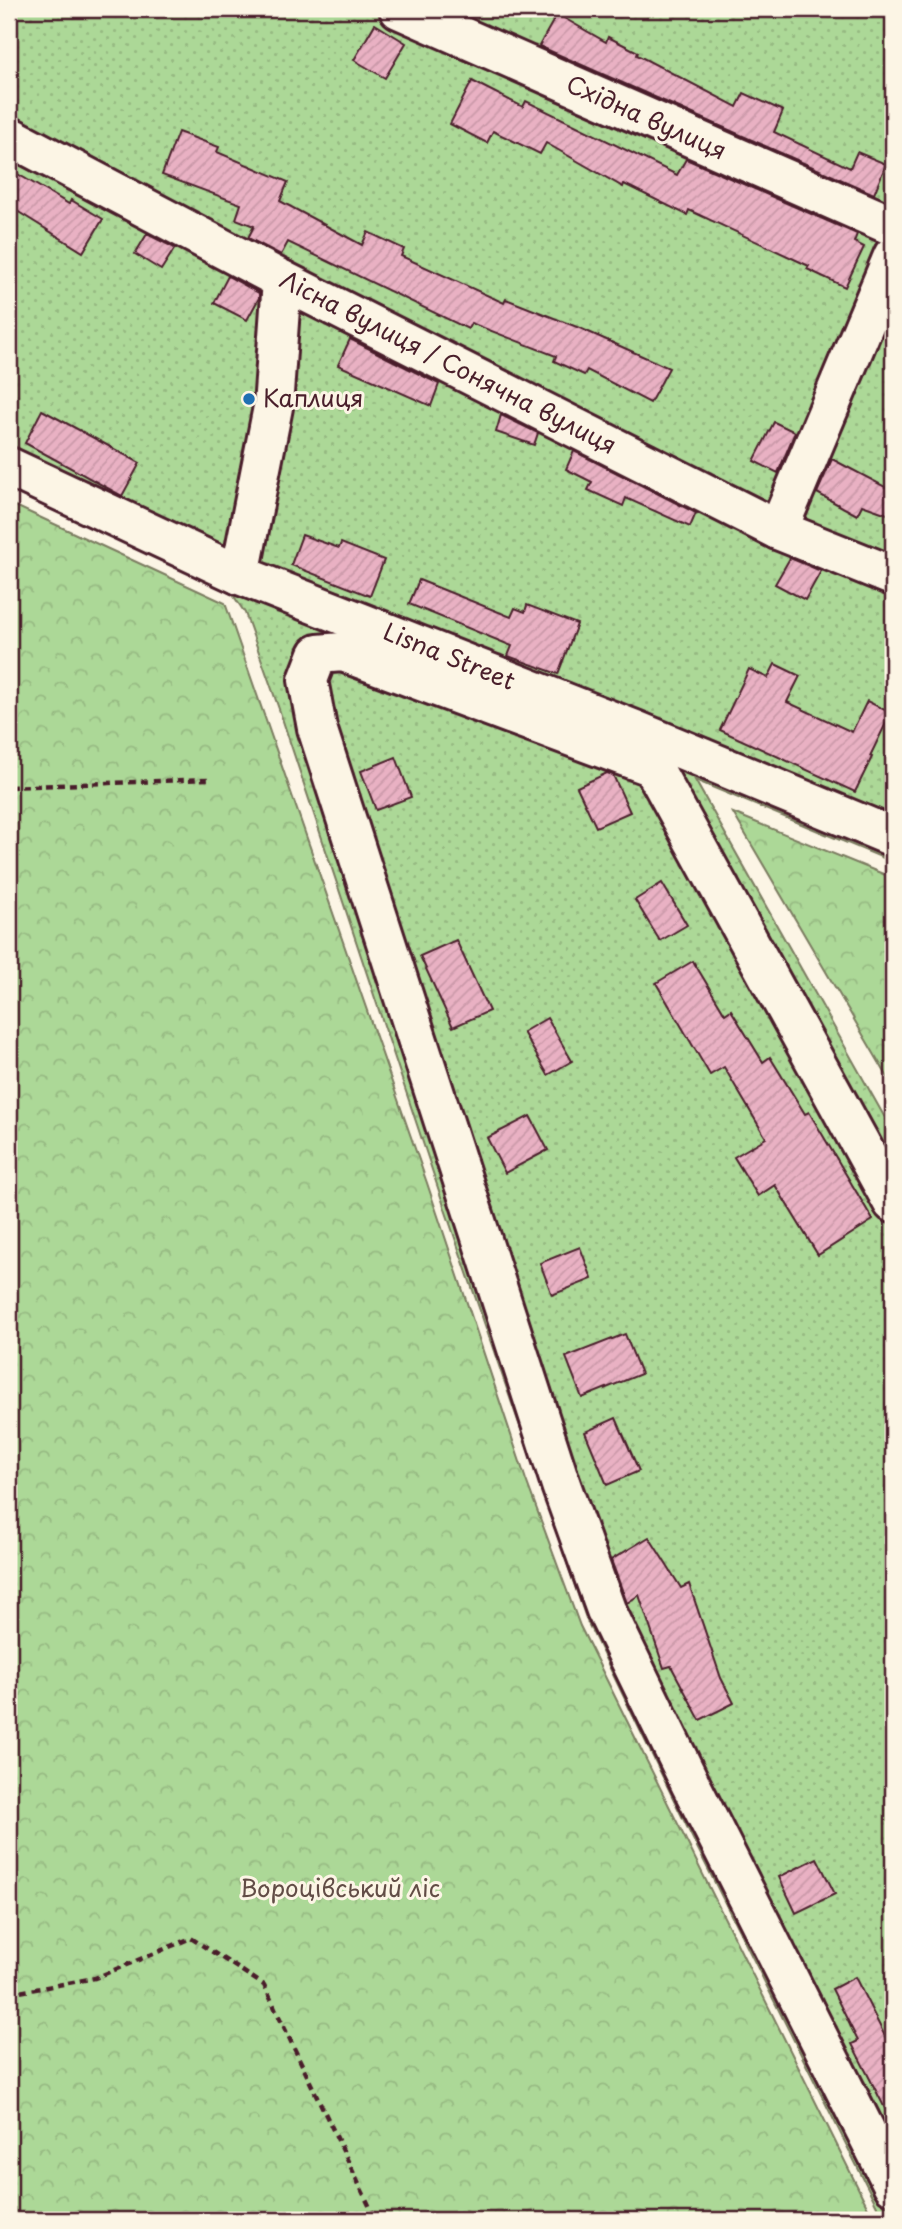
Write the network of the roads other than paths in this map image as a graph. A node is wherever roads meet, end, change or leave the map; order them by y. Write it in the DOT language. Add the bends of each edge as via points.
graph roads {
  1 [pos="399,9"];
  2 [pos="9,136"];
  3 [pos="893,226"];
  4 [pos="893,256"];
  5 [pos="282,280"];
  6 [pos="9,467"];
  7 [pos="778,530"];
  8 [pos="240,575"];
  9 [pos="893,576"];
  10 [pos="893,838"];
  11 [pos="893,1203"];
  12 [pos="893,2185"];
  1 -- 3 [label="street, Східна вулиця"];
  2 -- 5 [label="street, Лісна вулиця / Сонячна вулиця"];
  4 -- 7 [label="street"];
  5 -- 7 [label="street, Лісна вулиця / Сонячна вулиця"];
  5 -- 8 [label="street" via="273,407"];
  6 -- 8 [label="street, Lisna Street"];
  7 -- 9 [label="street, Лісна вулиця / Сонячна вулиця"];
  8 -- 10 [label="street, Lisna Street" via="622,725"];
  11 -- 12 [label="street" via="653,767 344,652 318,653 308,680 317,728 561,1485 606,1610"];
}
